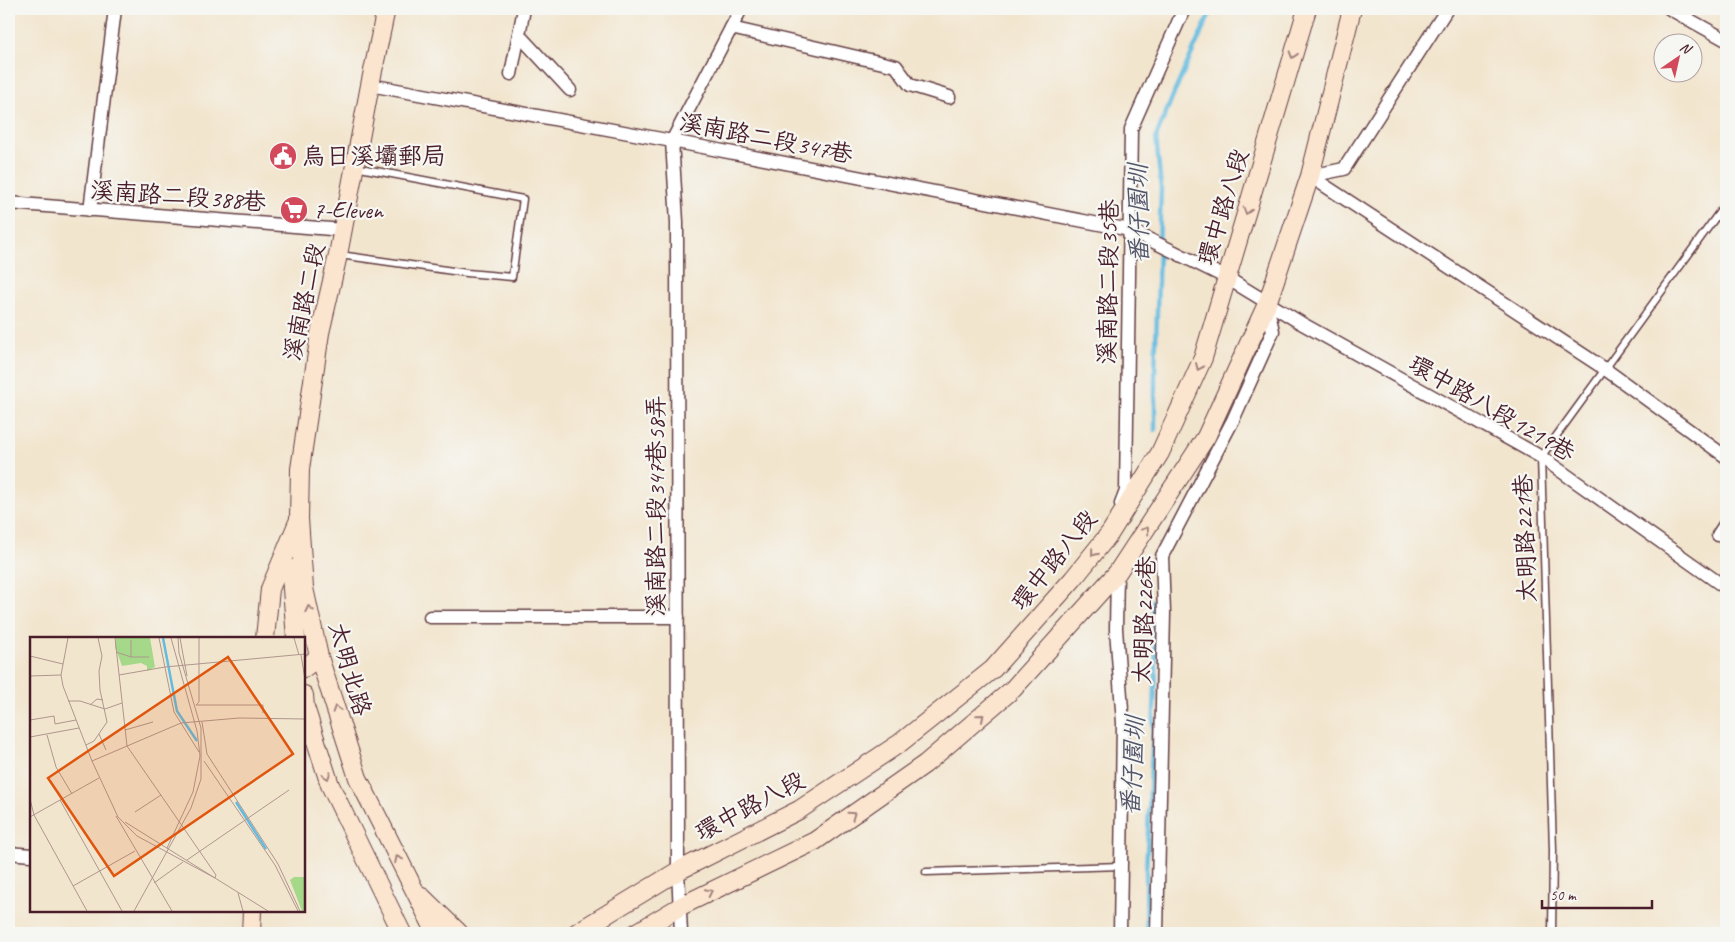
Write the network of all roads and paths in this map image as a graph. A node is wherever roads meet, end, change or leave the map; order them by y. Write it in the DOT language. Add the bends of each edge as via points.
graph roads {
  1 [pos="115,9"];
  2 [pos="386,9"];
  3 [pos="524,9"];
  4 [pos="741,9"];
  5 [pos="1184,9"];
  6 [pos="1307,9"];
  7 [pos="1352,9"];
  8 [pos="1447,9"];
  9 [pos="1670,9"];
  10 [pos="731,28"];
  11 [pos="519,35"];
  12 [pos="1726,40"];
  13 [pos="511,74"];
  14 [pos="370,85"];
  15 [pos="570,90"];
  16 [pos="949,96"];
  17 [pos="672,142"];
  18 [pos="354,167"];
  19 [pos="1310,176"];
  20 [pos="9,203"];
  21 [pos="1726,203"];
  22 [pos="90,210"];
  23 [pos="343,230"];
  24 [pos="1130,230"];
  25 [pos="1165,248"];
  26 [pos="338,255"];
  27 [pos="1227,278"];
  28 [pos="1267,304"];
  29 [pos="1605,369"];
  30 [pos="1541,457"];
  31 [pos="1726,457"];
  32 [pos="299,519"];
  33 [pos="1726,523"];
  34 [pos="1110,533"];
  35 [pos="1718,535"];
  36 [pos="1117,573"];
  37 [pos="1726,588"];
  38 [pos="678,616"];
  39 [pos="430,617"];
  40 [pos="265,637"];
  41 [pos="296,637"];
  42 [pos="319,657"];
  43 [pos="305,667"];
  44 [pos="305,701"];
  45 [pos="9,853"];
  46 [pos="30,855"];
  47 [pos="1121,866"];
  48 [pos="678,871"];
  49 [pos="926,872"];
  50 [pos="412,888"];
  51 [pos="681,906"];
  52 [pos="252,912"];
  53 [pos="251,933"];
  54 [pos="402,933"];
  55 [pos="436,933"];
  56 [pos="459,933"];
  57 [pos="576,933"];
  58 [pos="636,933"];
  59 [pos="680,933"];
  60 [pos="1120,933"];
  61 [pos="1157,933"];
  62 [pos="1552,933"];
  1 -- 22 [label="street"];
  2 -- 14 [label="street, 溪南路二段"];
  3 -- 11 [label="street"];
  4 -- 10 [label="street"];
  5 -- 24 [label="street, 溪南路二段35巷" via="1131,129"];
  6 -- 27 [label="street, 環中路八段, one-way"];
  7 -- 19 [label="street"];
  8 -- 19 [label="street" via="1344,169"];
  9 -- 12 [label="street"];
  10 -- 16 [label="street" via="896,66 910,85"];
  10 -- 17 [label="street"];
  11 -- 13 [label="street"];
  11 -- 15 [label="street"];
  14 -- 17 [label="street, 溪南路二段347巷"];
  14 -- 18 [label="street, 溪南路二段"];
  17 -- 24 [label="street, 溪南路二段347巷"];
  17 -- 38 [label="street, 溪南路二段347巷58弄" via="677,222"];
  18 -- 23 [label="street, 溪南路二段"];
  18 -- 26 [label="lane" via="523,199 512,277"];
  19 -- 28 [label="street"];
  19 -- 29 [label="street"];
  20 -- 22 [label="street, 溪南路二段388巷"];
  21 -- 29 [label="lane, 太明路221巷"];
  22 -- 23 [label="street, 溪南路二段388巷"];
  23 -- 26 [label="street, 溪南路二段"];
  24 -- 25 [label="street, 溪南路二段347巷"];
  24 -- 34 [label="street, 溪南路二段35巷" via="1126,491"];
  25 -- 27 [label="street, 環中路八段1219巷"];
  26 -- 32 [label="street, 溪南路二段" via="320,333 309,404 300,469"];
  27 -- 28 [label="street, 環中路八段1219巷"];
  27 -- 34 [label="street, 環中路八段, one-way" via="1203,358 1160,454"];
  28 -- 30 [label="street, 環中路八段1219巷"];
  36 -- 28 [label="street, one-way" via="1206,437"];
  28 -- 61 [label="street, 太明路226巷" via="1273,331 1232,420 1162,556 1164,622"];
  29 -- 30 [label="lane, 太明路221巷"];
  29 -- 31 [label="street"];
  30 -- 37 [label="street, 環中路八段1219巷"];
  30 -- 62 [label="lane, 太明路221巷" via="1553,850"];
  32 -- 40 [label="street" via="270,588"];
  32 -- 41 [label="street, 太明北路" via="292,577"];
  42 -- 32 [label="street, 太明北路, one-way" via="304,588"];
  33 -- 35 [label="street"];
  34 -- 48 [label="street, 環中路八段, one-way" via="993,669 900,743 799,810"];
  36 -- 47 [label="street" via="1116,629 1123,723"];
  51 -- 36 [label="street, one-way" via="815,841 925,764 1013,689"];
  38 -- 39 [label="street"];
  38 -- 48 [label="street, 溪南路二段347巷58弄"];
  42 -- 43 [label="street"];
  50 -- 42 [label="street, 太明北路, one-way" via="358,778"];
  44 -- 54 [label="street, one-way" via="330,785"];
  45 -- 46 [label="street"];
  47 -- 49 [label="lane"];
  47 -- 60 [label="street"];
  48 -- 51 [label="street, 溪南路二段347巷58弄"];
  48 -- 57 [label="street, 環中路八段"];
  50 -- 55 [label="street, 太明北路"];
  50 -- 56 [label="street"];
  51 -- 58 [label="street"];
  51 -- 59 [label="street, 溪南路二段347巷58弄"];
  52 -- 53 [label="street"];
}
